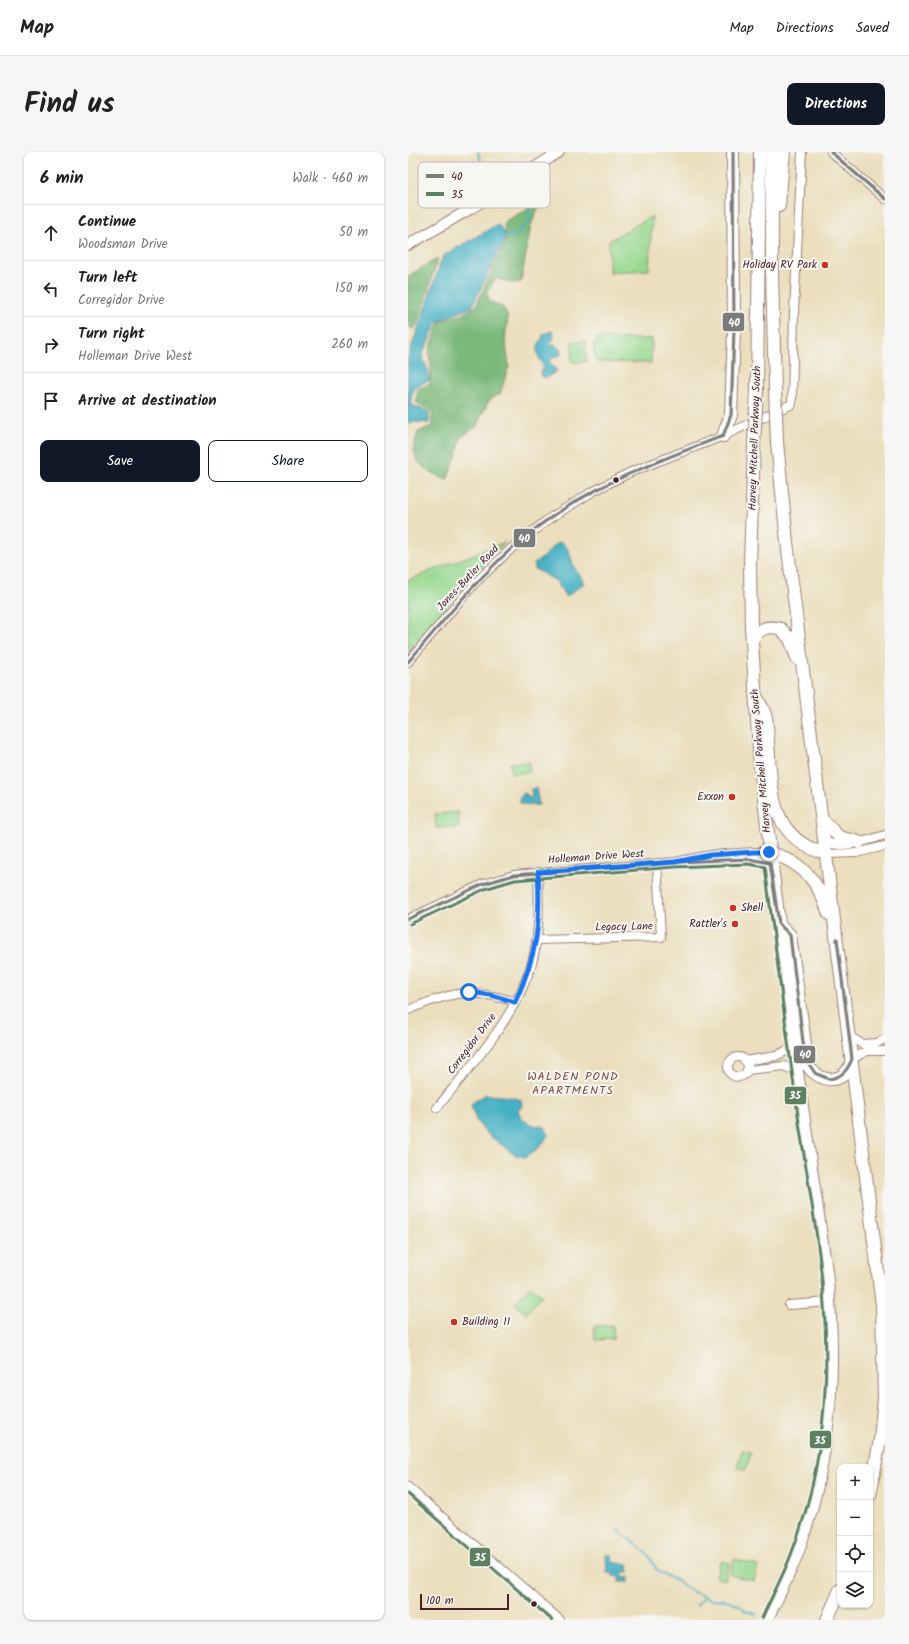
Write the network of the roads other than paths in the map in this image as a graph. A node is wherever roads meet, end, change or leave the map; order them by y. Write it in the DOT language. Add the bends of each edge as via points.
graph roads {
  1 [pos="559,152"];
  2 [pos="734,152"];
  3 [pos="760,152"];
  4 [pos="772,152"];
  5 [pos="784,152"];
  6 [pos="802,152"];
  7 [pos="831,152"];
  8 [pos="543,162"];
  9 [pos="885,199"];
  10 [pos="472,208"];
  11 [pos="408,245"];
  12 [pos="772,274"];
  13 [pos="723,436"];
  14 [pos="752,640"];
  15 [pos="408,662"];
  16 [pos="804,673"];
  17 [pos="754,693"];
  18 [pos="822,819"];
  19 [pos="885,835"];
  20 [pos="825,841"];
  21 [pos="859,842"];
  22 [pos="885,846"];
  23 [pos="827,854"];
  24 [pos="770,858"];
  25 [pos="657,863"];
  26 [pos="538,872"];
  27 [pos="408,919"];
  28 [pos="778,924"];
  29 [pos="837,939"];
  30 [pos="536,940"];
  31 [pos="515,1002"];
  32 [pos="408,1010"];
  33 [pos="849,1036"];
  34 [pos="885,1039"];
  35 [pos="794,1046"];
  36 [pos="885,1051"];
  37 [pos="852,1059"];
  38 [pos="745,1061"];
  39 [pos="748,1070"];
  40 [pos="797,1072"];
  41 [pos="437,1108"];
  42 [pos="883,1285"];
  43 [pos="830,1302"];
  44 [pos="884,1304"];
  45 [pos="789,1305"];
  46 [pos="873,1478"];
  47 [pos="408,1487"];
  48 [pos="837,1597"];
  49 [pos="560,1620"];
  50 [pos="766,1620"];
  51 [pos="827,1620"];
  1 -- 8 [label="main road"];
  2 -- 13 [label="highway" via="734,330 731,415"];
  3 -- 14 [label="highway, Harvey Mitchell Parkway South, bridge" via="757,390 750,564"];
  4 -- 12 [label="highway, Harvey Mitchell Parkway South"];
  5 -- 12 [label="highway"];
  6 -- 13 [label="street, Jones-Butler Road" via="792,404"];
  7 -- 9 [label="street"];
  10 -- 11 [label="main road"];
  12 -- 16 [label="highway, Harvey Mitchell Parkway South, bridge" via="777,442"];
  13 -- 15 [label="street, Jones-Butler Road" via="631,472 550,518 513,547 476,582"];
  14 -- 16 [label="highway" via="760,629 781,629 790,639"];
  14 -- 17 [label="highway, Harvey Mitchell Parkway South"];
  16 -- 18 [label="highway, Harvey Mitchell Parkway South"];
  17 -- 23 [label="highway" via="766,715 773,795 779,818 801,844"];
  17 -- 24 [label="highway, Harvey Mitchell Parkway South"];
  18 -- 20 [label="highway, Harvey Mitchell Parkway South"];
  18 -- 21 [label="highway" via="838,837"];
  19 -- 21 [label="street"];
  20 -- 21 [label="street" via="836,845"];
  20 -- 23 [label="highway, Harvey Mitchell Parkway South"];
  22 -- 23 [label="street" via="847,854"];
  23 -- 29 [label="highway, Harvey Mitchell Parkway South"];
  24 -- 25 [label="street, Holleman Drive West" via="754,852"];
  24 -- 28 [label="highway, Harvey Mitchell Parkway South"];
  24 -- 29 [label="highway" via="782,856 799,865 817,885 826,903"];
  25 -- 26 [label="street, Holleman Drive West"];
  25 -- 30 [label="street, Legacy Lane" via="661,937"];
  26 -- 27 [label="street, Holleman Drive West" via="492,880"];
  26 -- 30 [label="street, Corregidor Drive"];
  28 -- 35 [label="highway, Harvey Mitchell Parkway South"];
  28 -- 37 [label="highway" via="790,935 808,1066 821,1078 835,1078 850,1068"];
  29 -- 33 [label="highway, Harvey Mitchell Parkway South"];
  30 -- 31 [label="street, Corregidor Drive" via="532,963"];
  31 -- 32 [label="street" via="480,993 459,993 437,998"];
  31 -- 41 [label="street, Corregidor Drive" via="488,1044"];
  33 -- 34 [label="street" via="862,1044 877,1043"];
  33 -- 37 [label="highway, Harvey Mitchell Parkway South"];
  35 -- 38 [label="street" via="783,1054"];
  35 -- 40 [label="highway, Harvey Mitchell Parkway South"];
  36 -- 37 [label="street" via="867,1052"];
  37 -- 42 [label="highway, Harvey Mitchell Parkway South"];
  38 -- 39 [label="street"];
  38 -- 39 [label="street" via="736,1058 731,1060 728,1070 735,1077 745,1075"];
  39 -- 40 [label="street" via="784,1066"];
  40 -- 43 [label="highway, Harvey Mitchell Parkway South"];
  42 -- 44 [label="highway, Harvey Mitchell Parkway South"];
  43 -- 45 [label="street"];
  43 -- 50 [label="highway, Harvey Mitchell Parkway South" via="831,1390 821,1468 800,1546"];
  44 -- 46 [label="highway, Harvey Mitchell Parkway South" via="884,1398"];
  47 -- 49 [label="street"];
  48 -- 51 [label="highway"];
}
